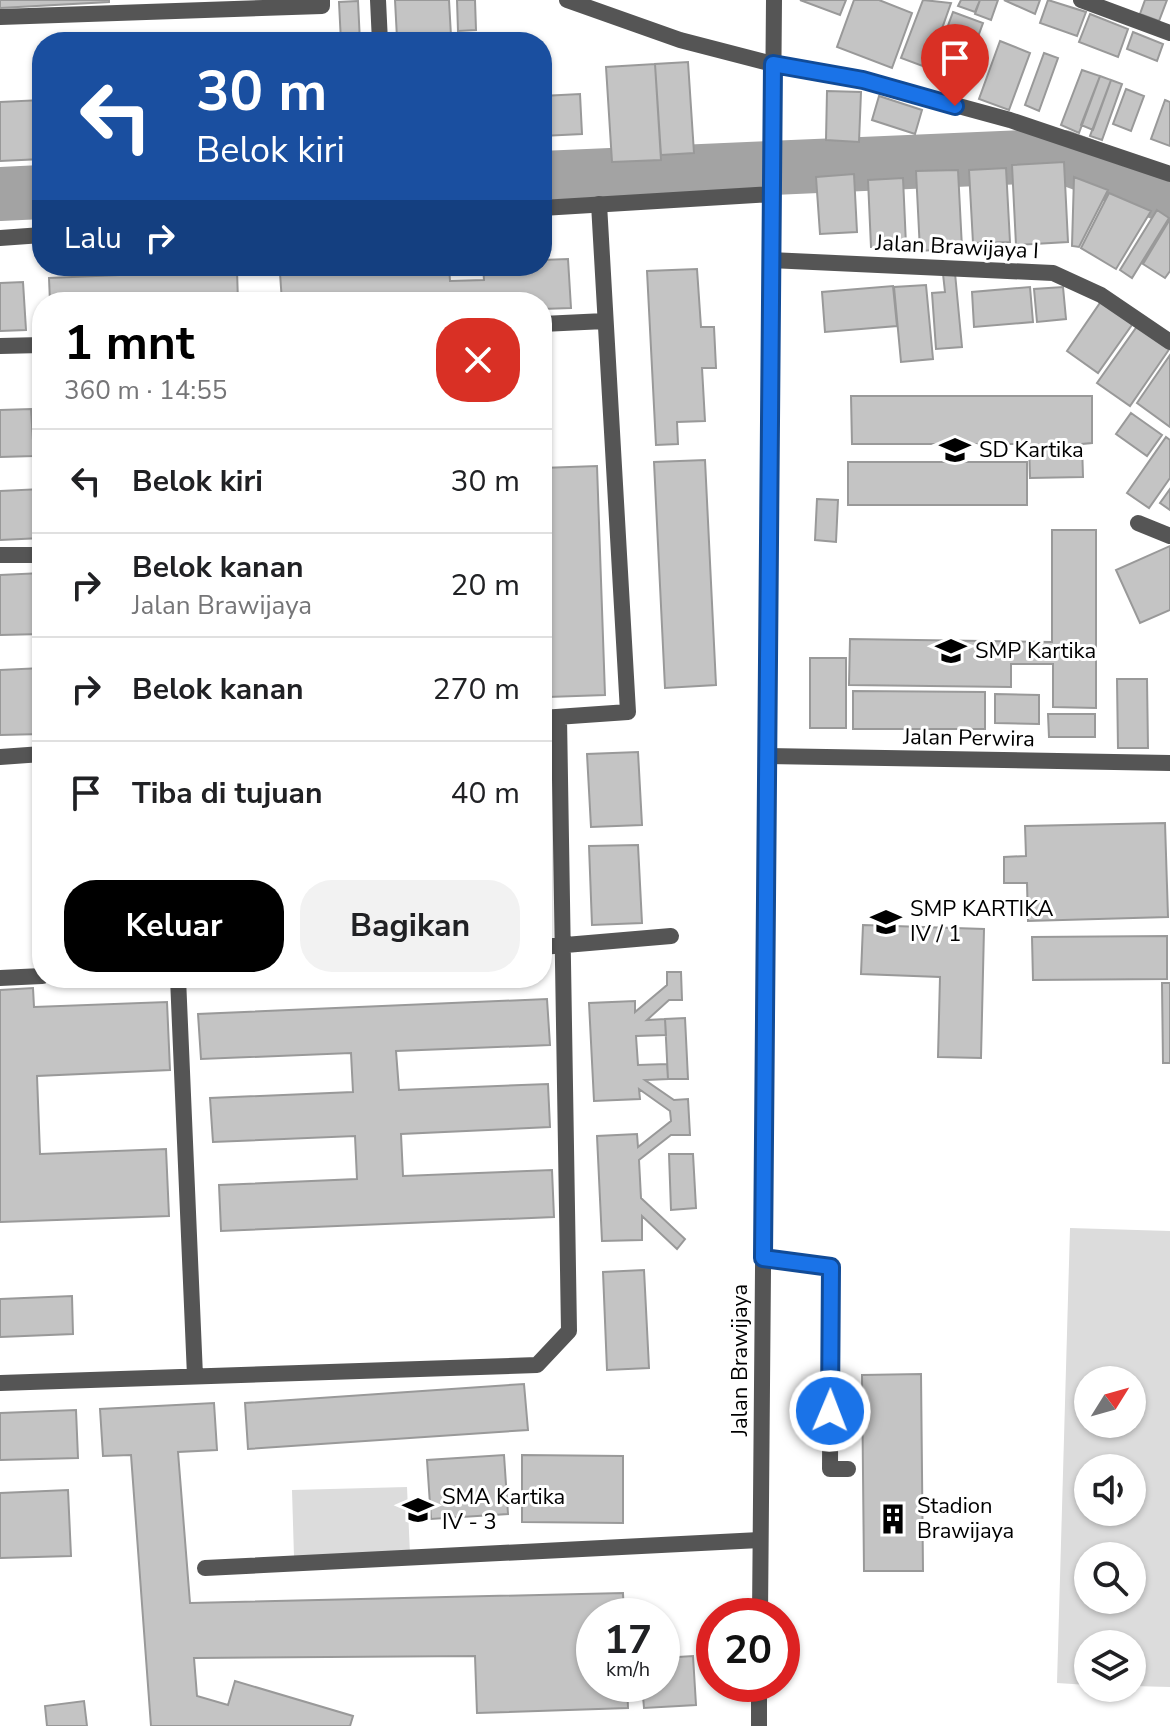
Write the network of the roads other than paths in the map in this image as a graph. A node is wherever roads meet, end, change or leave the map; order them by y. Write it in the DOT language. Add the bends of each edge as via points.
graph roads {
  1 [pos="322,0"];
  2 [pos="378,0"];
  3 [pos="567,0"];
  4 [pos="774,0"];
  5 [pos="1081,0"];
  6 [pos="115,7"];
  7 [pos="0,17"];
  8 [pos="380,32"];
  9 [pos="1170,33"];
  10 [pos="773,64"];
  11 [pos="1170,174"];
  12 [pos="771,194"];
  13 [pos="599,204"];
  14 [pos="552,207"];
  15 [pos="32,236"];
  16 [pos="0,238"];
  17 [pos="770,260"];
  18 [pos="605,321"];
  19 [pos="552,324"];
  20 [pos="1170,342"];
  21 [pos="32,345"];
  22 [pos="0,346"];
  23 [pos="1138,523"];
  24 [pos="1170,536"];
  25 [pos="0,555"];
  26 [pos="32,555"];
  27 [pos="552,717"];
  28 [pos="552,736"];
  29 [pos="32,755"];
  30 [pos="767,756"];
  31 [pos="0,757"];
  32 [pos="1170,763"];
  33 [pos="671,936"];
  34 [pos="563,945"];
  35 [pos="552,946"];
  36 [pos="32,976"];
  37 [pos="0,978"];
  38 [pos="178,988"];
  39 [pos="763,1258"];
  40 [pos="195,1376"];
  41 [pos="0,1383"];
  42 [pos="848,1469"];
  43 [pos="760,1540"];
  44 [pos="205,1568"];
  45 [pos="760,1598"];
  46 [pos="759,1702"];
  47 [pos="759,1726"];
  1 -- 6 [label="street" via="322,6"];
  2 -- 8 [label="street"];
  3 -- 10 [label="street" via="680,40"];
  4 -- 10 [label="street, Jalan Brawijaya"];
  5 -- 9 [label="street"];
  6 -- 7 [label="street"];
  10 -- 11 [label="street" via="863,80 1010,120"];
  10 -- 12 [label="street, Jalan Brawijaya"];
  12 -- 13 [label="street"];
  12 -- 17 [label="street, Jalan Brawijaya"];
  13 -- 14 [label="street"];
  13 -- 18 [label="street"];
  15 -- 16 [label="street"];
  17 -- 20 [label="street, Jalan Brawijaya I" via="1053,273 1101,295"];
  17 -- 30 [label="street, Jalan Brawijaya"];
  18 -- 19 [label="street"];
  18 -- 27 [label="street" via="628,712"];
  21 -- 22 [label="street"];
  23 -- 24 [label="street"];
  25 -- 26 [label="street"];
  28 -- 34 [label="street"];
  29 -- 31 [label="street"];
  30 -- 32 [label="street, Jalan Perwira"];
  30 -- 39 [label="street, Jalan Brawijaya"];
  33 -- 34 [label="street"];
  34 -- 35 [label="street"];
  34 -- 40 [label="street" via="569,1331 537,1365"];
  36 -- 37 [label="street"];
  38 -- 40 [label="street"];
  39 -- 42 [label="street" via="831,1267 830,1469"];
  39 -- 43 [label="street, Jalan Brawijaya"];
  40 -- 41 [label="street"];
  43 -- 44 [label="street"];
  43 -- 45 [label="street, Jalan Brawijaya"];
  46 -- 47 [label="street"];
}
